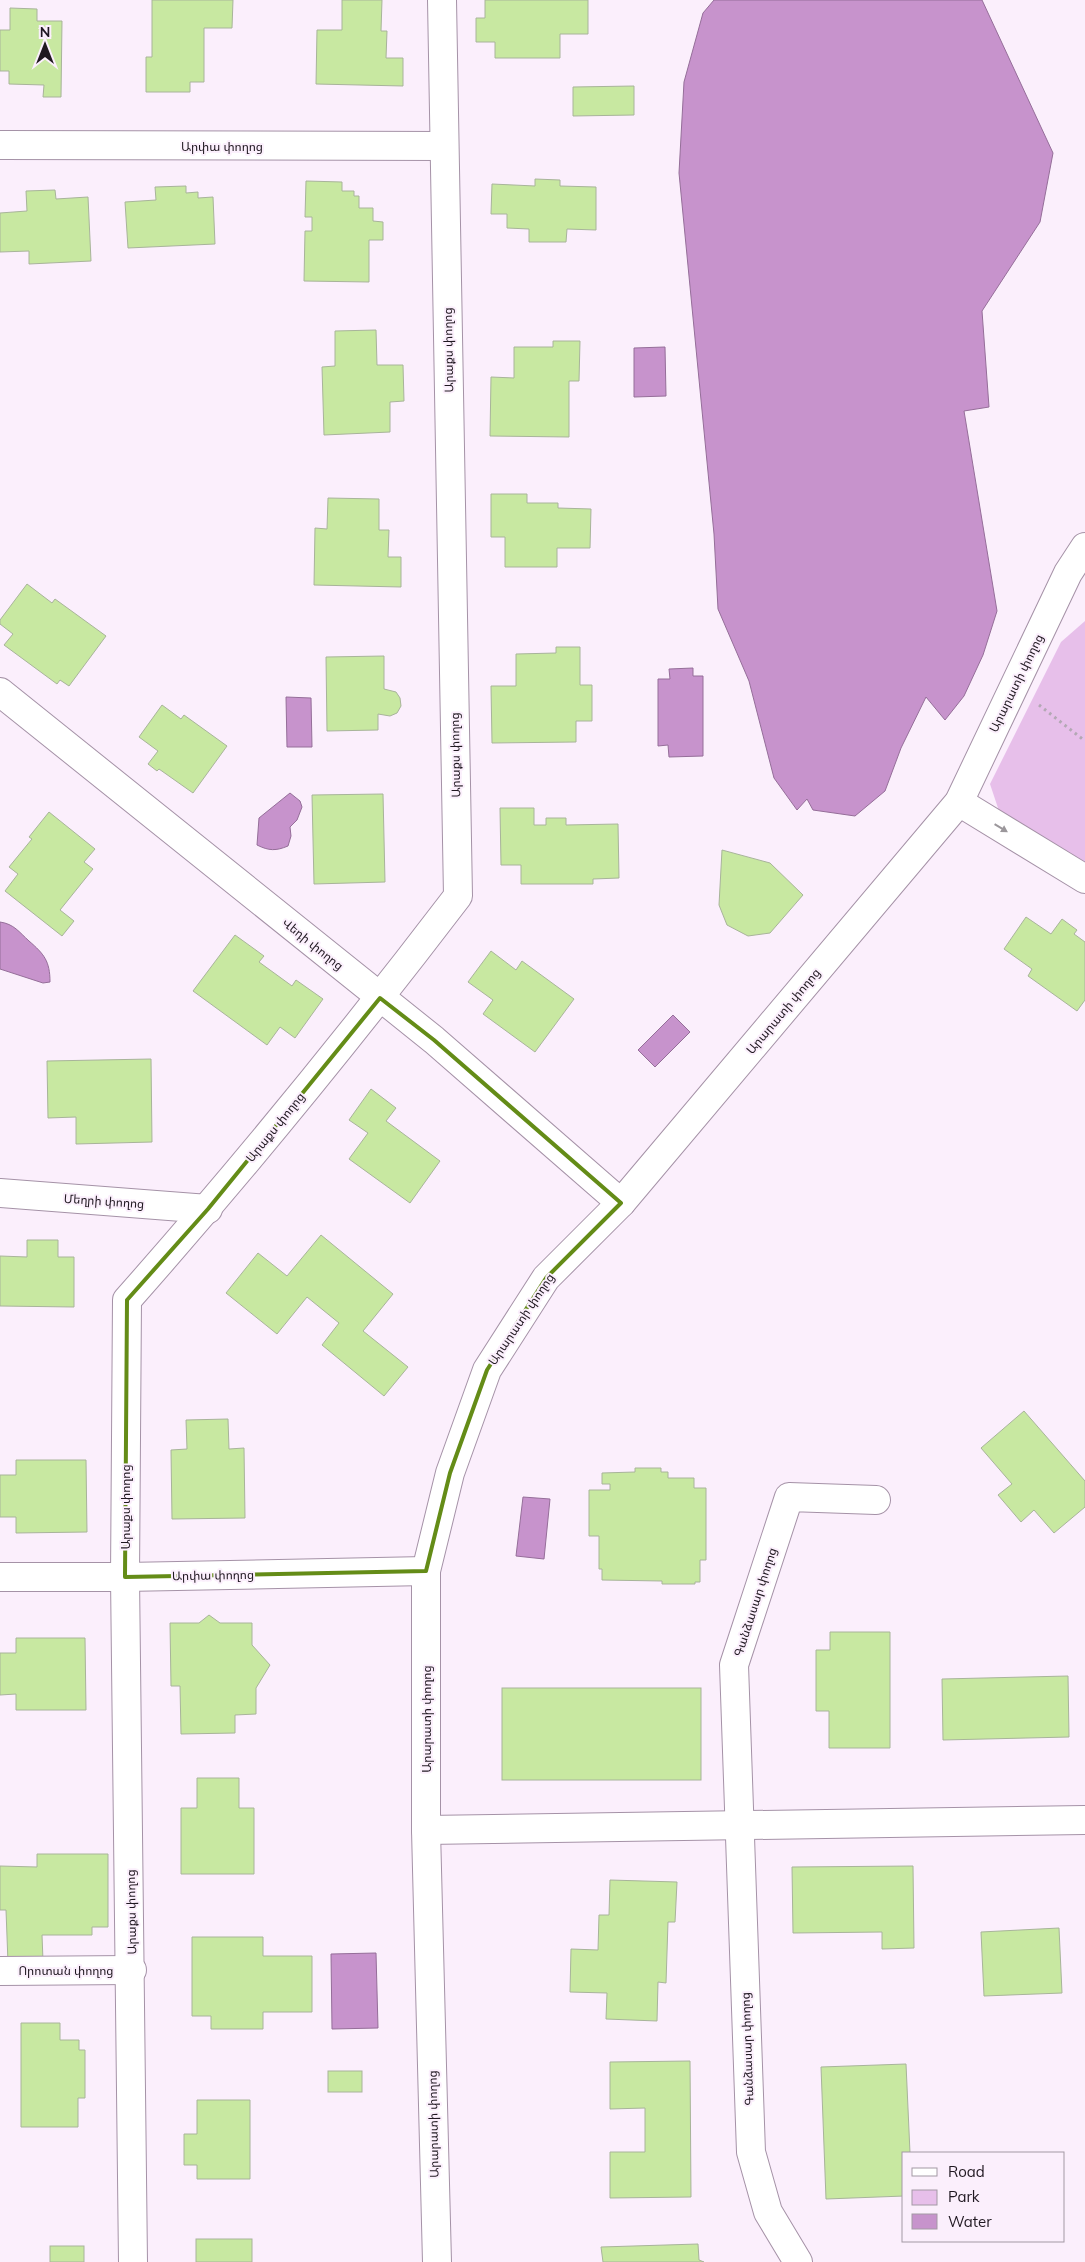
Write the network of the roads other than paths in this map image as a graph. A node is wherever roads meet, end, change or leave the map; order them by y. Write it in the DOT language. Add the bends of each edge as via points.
graph roads {
  1 [pos="442,0"];
  2 [pos="0,145"];
  3 [pos="444,146"];
  4 [pos="1085,546"];
  5 [pos="1077,580"];
  6 [pos="0,692"];
  7 [pos="959,802"];
  8 [pos="1085,879"];
  9 [pos="380,998"];
  10 [pos="0,1193"];
  11 [pos="621,1203"];
  12 [pos="208,1209"];
  13 [pos="876,1500"];
  14 [pos="426,1570"];
  15 [pos="0,1577"];
  16 [pos="125,1577"];
  17 [pos="1085,1820"];
  18 [pos="739,1826"];
  19 [pos="426,1830"];
  20 [pos="132,1970"];
  21 [pos="0,1971"];
  22 [pos="134,2262"];
  23 [pos="437,2262"];
  24 [pos="798,2262"];
  1 -- 3 [label="street, Արաքս փողոց"];
  2 -- 3 [label="street, Արփա փողոց"];
  3 -- 9 [label="street, Արաքս փողոց" via="458,896"];
  4 -- 5 [label="street, Արարատի փողոց"];
  5 -- 7 [label="street, Արարատի փողոց" via="1014,688"];
  6 -- 9 [label="street, Վեդի փողոց"];
  7 -- 8 [label="street, one-way"];
  7 -- 11 [label="street, Արարատի փողոց"];
  9 -- 11 [label="street, Վեդի փողոց" via="434,1040"];
  9 -- 12 [label="street, Արաքս փողոց"];
  10 -- 12 [label="street, Մեղրի փողոց"];
  11 -- 14 [label="street, Արարատի փողոց" via="546,1278 487,1370 450,1473"];
  12 -- 16 [label="street, Արաքս փողոց" via="127,1300"];
  13 -- 18 [label="street, Գանձասար փողոց" via="789,1497 734,1666"];
  14 -- 16 [label="street, Արփա փողոց"];
  14 -- 19 [label="street, Արարատի փողոց"];
  15 -- 16 [label="street, Արփա փողոց"];
  16 -- 20 [label="street, Արաքս փողոց"];
  17 -- 18 [label="street"];
  18 -- 19 [label="street"];
  18 -- 24 [label="street, Գանձասար փողոց" via="751,2152 768,2212"];
  19 -- 23 [label="street, Արարատի փողոց"];
  20 -- 21 [label="street, Որոտան փողոց"];
  20 -- 22 [label="street, Արաքս փողոց"];
}
